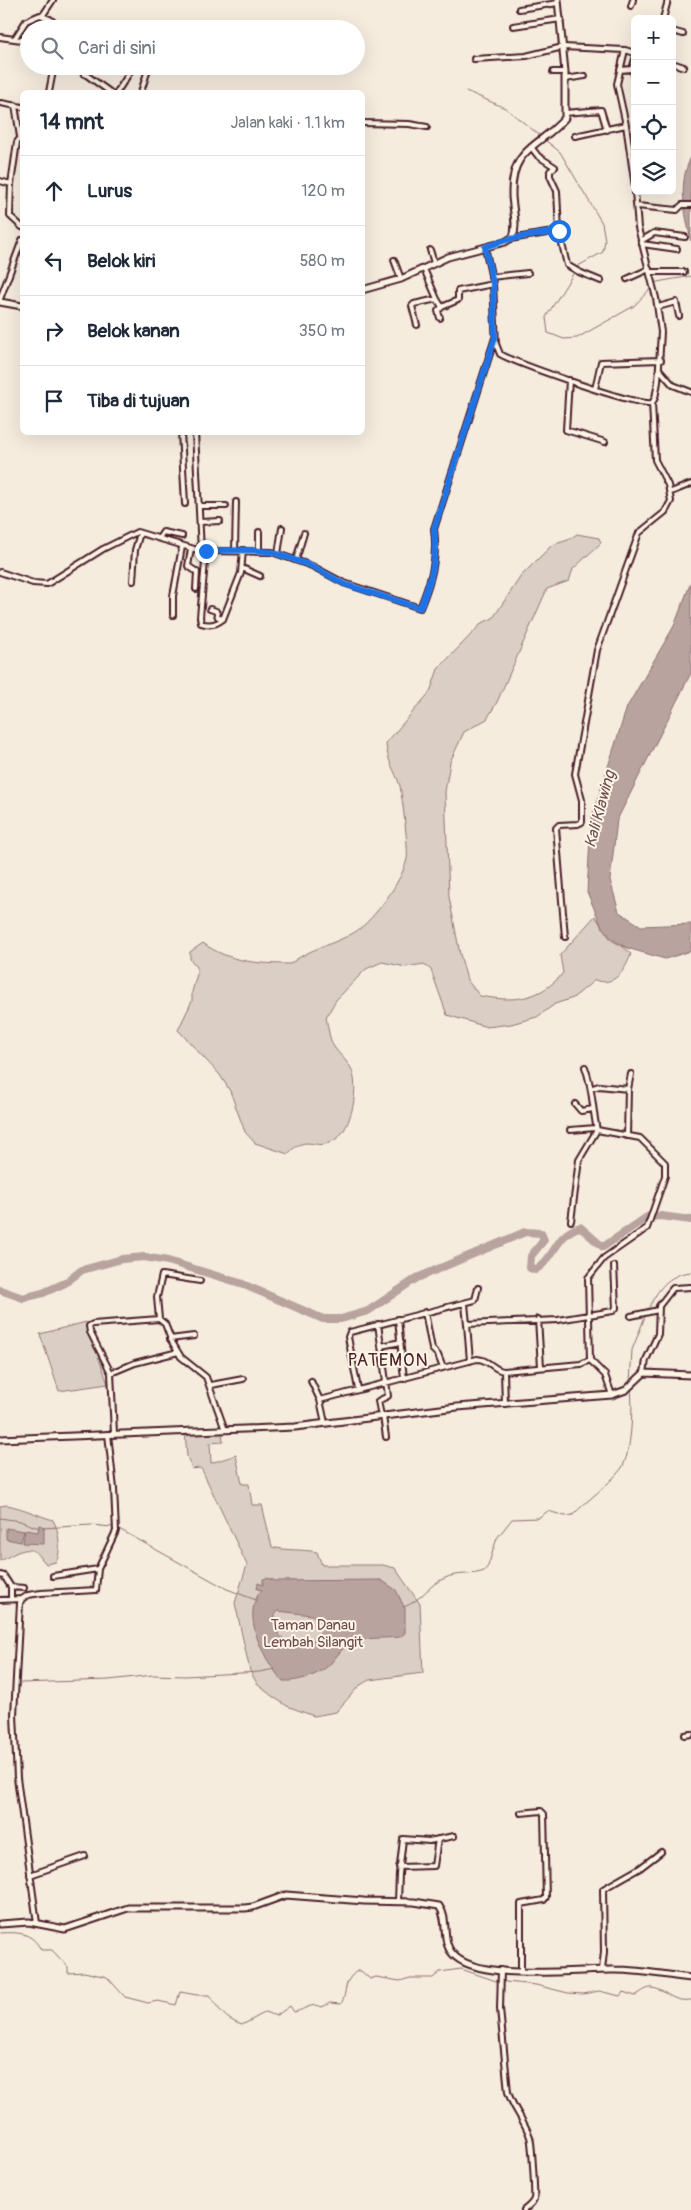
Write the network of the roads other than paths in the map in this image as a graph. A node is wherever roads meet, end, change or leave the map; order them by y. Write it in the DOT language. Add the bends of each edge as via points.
graph roads {
  1 [pos="53,0"];
  2 [pos="633,0"];
  3 [pos="668,0"];
  4 [pos="558,1"];
  5 [pos="631,6"];
  6 [pos="519,9"];
  7 [pos="43,14"];
  8 [pos="664,15"];
  9 [pos="561,19"];
  10 [pos="28,20"];
  11 [pos="50,20"];
  12 [pos="513,26"];
  13 [pos="20,31"];
  14 [pos="676,31"];
  15 [pos="683,34"];
  16 [pos="0,37"];
  17 [pos="15,38"];
  18 [pos="20,39"];
  19 [pos="563,47"];
  20 [pos="625,50"];
  21 [pos="631,52"];
  22 [pos="474,59"];
  23 [pos="676,64"];
  24 [pos="684,67"];
  25 [pos="631,69"];
  26 [pos="620,70"];
  27 [pos="553,72"];
  28 [pos="565,72"];
  29 [pos="52,75"];
  30 [pos="85,75"];
  31 [pos="128,75"];
  32 [pos="146,75"];
  33 [pos="585,76"];
  34 [pos="565,79"];
  35 [pos="49,90"];
  36 [pos="107,90"];
  37 [pos="118,90"];
  38 [pos="142,90"];
  39 [pos="1,103"];
  40 [pos="15,105"];
  41 [pos="20,106"];
  42 [pos="565,113"];
  43 [pos="365,123"];
  44 [pos="626,125"];
  45 [pos="427,127"];
  46 [pos="607,130"];
  47 [pos="20,131"];
  48 [pos="575,136"];
  49 [pos="628,136"];
  50 [pos="20,138"];
  51 [pos="530,147"];
  52 [pos="631,158"];
  53 [pos="0,181"];
  54 [pos="11,184"];
  55 [pos="636,195"];
  56 [pos="691,205"];
  57 [pos="637,206"];
  58 [pos="20,225"];
  59 [pos="559,231"];
  60 [pos="685,237"];
  61 [pos="510,239"];
  62 [pos="641,242"];
  63 [pos="20,245"];
  64 [pos="485,247"];
  65 [pos="677,249"];
  66 [pos="430,250"];
  67 [pos="394,260"];
  68 [pos="434,263"];
  69 [pos="424,268"];
  70 [pos="650,270"];
  71 [pos="684,272"];
  72 [pos="528,273"];
  73 [pos="491,277"];
  74 [pos="401,279"];
  75 [pos="627,279"];
  76 [pos="601,281"];
  77 [pos="493,284"];
  78 [pos="365,289"];
  79 [pos="437,298"];
  80 [pos="0,300"];
  81 [pos="20,305"];
  82 [pos="658,307"];
  83 [pos="442,308"];
  84 [pos="678,316"];
  85 [pos="440,318"];
  86 [pos="417,324"];
  87 [pos="495,338"];
  88 [pos="661,360"];
  89 [pos="660,370"];
  90 [pos="569,380"];
  91 [pos="595,389"];
  92 [pos="691,392"];
  93 [pos="652,403"];
  94 [pos="181,435"];
  95 [pos="195,435"];
  96 [pos="605,442"];
  97 [pos="691,484"];
  98 [pos="671,492"];
  99 [pos="236,502"];
  100 [pos="185,504"];
  101 [pos="199,506"];
  102 [pos="226,506"];
  103 [pos="220,521"];
  104 [pos="200,522"];
  105 [pos="282,528"];
  106 [pos="259,532"];
  107 [pos="140,533"];
  108 [pos="304,533"];
  109 [pos="182,536"];
  110 [pos="160,538"];
  111 [pos="182,547"];
  112 [pos="191,549"];
  113 [pos="243,550"];
  114 [pos="260,550"];
  115 [pos="204,551"];
  116 [pos="234,551"];
  117 [pos="278,554"];
  118 [pos="296,560"];
  119 [pos="242,568"];
  120 [pos="0,572"];
  121 [pos="260,576"];
  122 [pos="133,581"];
  123 [pos="196,590"];
  124 [pos="210,609"];
  125 [pos="173,615"];
  126 [pos="223,619"];
  127 [pos="565,937"];
  128 [pos="585,1067"];
  129 [pos="631,1074"];
  130 [pos="593,1088"];
  131 [pos="628,1089"];
  132 [pos="574,1104"];
  133 [pos="593,1109"];
  134 [pos="597,1129"];
  135 [pos="570,1130"];
  136 [pos="627,1136"];
  137 [pos="572,1221"];
  138 [pos="614,1266"];
  139 [pos="200,1281"];
  140 [pos="691,1287"];
  141 [pos="478,1288"];
  142 [pos="465,1304"];
  143 [pos="658,1310"];
  144 [pos="425,1312"];
  145 [pos="589,1315"];
  146 [pos="631,1316"];
  147 [pos="398,1319"];
  148 [pos="159,1320"];
  149 [pos="538,1320"];
  150 [pos="378,1324"];
  151 [pos="467,1324"];
  152 [pos="194,1336"];
  153 [pos="170,1339"];
  154 [pos="401,1342"];
  155 [pos="381,1346"];
  156 [pos="178,1352"];
  157 [pos="590,1360"];
  158 [pos="470,1361"];
  159 [pos="541,1367"];
  160 [pos="442,1368"];
  161 [pos="504,1371"];
  162 [pos="111,1373"];
  163 [pos="644,1374"];
  164 [pos="691,1375"];
  165 [pos="404,1378"];
  166 [pos="243,1379"];
  167 [pos="311,1381"];
  168 [pos="386,1383"];
  169 [pos="211,1385"];
  170 [pos="358,1389"];
  171 [pos="612,1396"];
  172 [pos="320,1400"];
  173 [pos="505,1404"];
  174 [pos="382,1416"];
  175 [pos="325,1423"];
  176 [pos="225,1430"];
  177 [pos="114,1433"];
  178 [pos="108,1434"];
  179 [pos="386,1437"];
  180 [pos="0,1438"];
  181 [pos="98,1569"];
  182 [pos="0,1575"];
  183 [pos="53,1576"];
  184 [pos="11,1587"];
  185 [pos="24,1588"];
  186 [pos="10,1599"];
  187 [pos="22,1599"];
  188 [pos="0,1600"];
  189 [pos="691,1734"];
  190 [pos="685,1735"];
  191 [pos="521,1814"];
  192 [pos="454,1836"];
  193 [pos="438,1839"];
  194 [pos="661,1852"];
  195 [pos="85,1856"];
  196 [pos="399,1867"];
  197 [pos="30,1874"];
  198 [pos="398,1902"];
  199 [pos="37,1923"];
  200 [pos="0,1924"];
  201 [pos="501,1970"];
  202 [pos="602,1970"];
  203 [pos="521,1971"];
  204 [pos="691,1978"];
  205 [pos="524,2210"];
  1 -- 7 [label="street"];
  2 -- 5 [label="street"];
  3 -- 8 [label="street"];
  4 -- 6 [label="street"];
  4 -- 9 [label="street"];
  7 -- 10 [label="street"];
  7 -- 11 [label="street"];
  9 -- 12 [label="street"];
  9 -- 19 [label="street"];
  13 -- 17 [label="street"];
  14 -- 15 [label="street"];
  16 -- 17 [label="street"];
  17 -- 18 [label="street"];
  19 -- 20 [label="street"];
  19 -- 22 [label="street" via="526,56"];
  19 -- 28 [label="street"];
  20 -- 21 [label="street"];
  20 -- 26 [label="street"];
  23 -- 24 [label="street"];
  25 -- 26 [label="street"];
  26 -- 44 [label="street" via="618,90"];
  27 -- 28 [label="street"];
  28 -- 34 [label="street"];
  29 -- 35 [label="street"];
  30 -- 36 [label="street"];
  31 -- 37 [label="street"];
  32 -- 38 [label="street"];
  33 -- 34 [label="street"];
  34 -- 42 [label="street"];
  39 -- 40 [label="street"];
  40 -- 41 [label="street"];
  40 -- 47 [label="street"];
  42 -- 46 [label="street" via="601,110"];
  42 -- 51 [label="street" via="564,120"];
  43 -- 45 [label="street"];
  44 -- 46 [label="street"];
  44 -- 49 [label="street"];
  46 -- 48 [label="street"];
  49 -- 52 [label="street"];
  50 -- 54 [label="street"];
  51 -- 59 [label="street" via="555,167 550,176 558,191"];
  51 -- 61 [label="street" via="513,178 515,230"];
  53 -- 54 [label="street"];
  54 -- 58 [label="street" via="10,216"];
  55 -- 57 [label="street"];
  56 -- 57 [label="street" via="682,205 677,210"];
  57 -- 62 [label="street"];
  59 -- 61 [label="street"];
  59 -- 76 [label="street" via="569,267"];
  60 -- 62 [label="street" via="654,233"];
  61 -- 64 [label="street"];
  62 -- 65 [label="street"];
  62 -- 70 [label="street"];
  63 -- 80 [label="street"];
  64 -- 68 [label="street"];
  64 -- 73 [label="street"];
  66 -- 68 [label="street"];
  67 -- 74 [label="street"];
  68 -- 69 [label="street"];
  69 -- 74 [label="street"];
  69 -- 79 [label="street"];
  70 -- 71 [label="street"];
  70 -- 75 [label="street"];
  70 -- 82 [label="street"];
  72 -- 73 [label="street"];
  73 -- 77 [label="street"];
  74 -- 78 [label="street"];
  77 -- 83 [label="street" via="458,292 458,300"];
  77 -- 87 [label="street"];
  79 -- 83 [label="street"];
  79 -- 86 [label="street" via="413,305"];
  80 -- 81 [label="street"];
  82 -- 84 [label="street" via="676,302"];
  82 -- 88 [label="street"];
  83 -- 85 [label="street" via="438,311"];
  87 -- 90 [label="street" via="502,356"];
  87 -- 118 [label="street" via="434,529 437,551 420,608 344,584"];
  88 -- 89 [label="street"];
  88 -- 91 [label="street" via="601,362"];
  89 -- 92 [label="street" via="672,384"];
  89 -- 93 [label="street"];
  90 -- 91 [label="street"];
  90 -- 96 [label="street" via="566,430"];
  91 -- 93 [label="street"];
  93 -- 98 [label="street" via="655,460"];
  94 -- 100 [label="street"];
  95 -- 101 [label="street"];
  97 -- 98 [label="street"];
  98 -- 127 [label="street" via="671,503 665,512 639,533 596,650 575,774 582,800 582,822 556,828"];
  99 -- 116 [label="street"];
  101 -- 102 [label="street"];
  101 -- 104 [label="street"];
  103 -- 104 [label="street"];
  104 -- 115 [label="street"];
  105 -- 117 [label="street"];
  106 -- 114 [label="street"];
  107 -- 110 [label="street"];
  107 -- 120 [label="street" via="103,549 48,584 33,583"];
  107 -- 122 [label="street"];
  108 -- 118 [label="street"];
  109 -- 110 [label="street" via="163,532"];
  110 -- 111 [label="street"];
  111 -- 112 [label="street"];
  111 -- 125 [label="street"];
  112 -- 115 [label="street"];
  112 -- 123 [label="street" via="188,566 197,572"];
  113 -- 114 [label="street"];
  113 -- 116 [label="street"];
  113 -- 119 [label="street"];
  114 -- 117 [label="street"];
  115 -- 116 [label="street"];
  115 -- 126 [label="street" via="200,621 202,624 214,624"];
  117 -- 118 [label="street"];
  119 -- 121 [label="street"];
  119 -- 126 [label="street"];
  124 -- 126 [label="street" via="216,610"];
  128 -- 130 [label="street"];
  129 -- 131 [label="street"];
  130 -- 131 [label="street"];
  130 -- 133 [label="street"];
  131 -- 136 [label="street"];
  132 -- 133 [label="street" via="581,1111"];
  133 -- 134 [label="street"];
  134 -- 135 [label="street"];
  134 -- 136 [label="street"];
  134 -- 137 [label="street" via="579,1160"];
  136 -- 145 [label="street" via="643,1140 665,1163 665,1176 647,1228 622,1244 589,1275"];
  138 -- 145 [label="street" via="615,1309"];
  139 -- 148 [label="street" via="162,1275 158,1297"];
  140 -- 143 [label="street" via="670,1289"];
  141 -- 142 [label="street" via="475,1300"];
  142 -- 144 [label="street"];
  142 -- 151 [label="street"];
  143 -- 146 [label="street"];
  143 -- 163 [label="street" via="658,1334 646,1360"];
  144 -- 147 [label="street"];
  144 -- 160 [label="street" via="432,1349 438,1355"];
  145 -- 149 [label="street"];
  145 -- 157 [label="street"];
  147 -- 150 [label="street"];
  147 -- 154 [label="street"];
  148 -- 153 [label="street" via="165,1324"];
  148 -- 162 [label="street" via="89,1326"];
  149 -- 151 [label="street"];
  149 -- 159 [label="street"];
  150 -- 155 [label="street"];
  150 -- 170 [label="street" via="348,1333"];
  151 -- 158 [label="street"];
  152 -- 153 [label="street"];
  153 -- 156 [label="street"];
  154 -- 155 [label="street"];
  154 -- 165 [label="street"];
  155 -- 168 [label="street"];
  156 -- 162 [label="street"];
  156 -- 169 [label="street"];
  157 -- 159 [label="street" via="580,1364"];
  157 -- 171 [label="street" via="609,1381"];
  158 -- 160 [label="street"];
  158 -- 161 [label="street" via="486,1360 496,1370"];
  159 -- 161 [label="street"];
  160 -- 165 [label="street"];
  161 -- 173 [label="street"];
  162 -- 177 [label="street"];
  163 -- 164 [label="street"];
  163 -- 171 [label="street" via="626,1390"];
  165 -- 168 [label="street"];
  166 -- 169 [label="street"];
  167 -- 172 [label="street"];
  168 -- 170 [label="street"];
  168 -- 174 [label="street" via="388,1396 378,1401"];
  169 -- 176 [label="street"];
  170 -- 172 [label="street"];
  171 -- 173 [label="street"];
  172 -- 175 [label="street"];
  173 -- 174 [label="street" via="457,1406"];
  174 -- 175 [label="street"];
  174 -- 179 [label="street"];
  175 -- 176 [label="street"];
  176 -- 177 [label="street"];
  177 -- 178 [label="street"];
  178 -- 180 [label="street"];
  178 -- 181 [label="street" via="116,1531"];
  181 -- 183 [label="street"];
  181 -- 187 [label="street" via="95,1592 46,1593"];
  182 -- 184 [label="street"];
  184 -- 185 [label="street"];
  184 -- 186 [label="street"];
  186 -- 187 [label="street"];
  186 -- 188 [label="street"];
  187 -- 197 [label="street" via="14,1716 20,1812"];
  189 -- 190 [label="street"];
  191 -- 203 [label="street" via="541,1811 544,1814 546,1897 520,1906"];
  192 -- 193 [label="street"];
  193 -- 196 [label="street" via="434,1866"];
  193 -- 196 [label="street" via="403,1839"];
  194 -- 202 [label="street" via="640,1868 603,1888"];
  195 -- 197 [label="street"];
  196 -- 198 [label="street"];
  197 -- 199 [label="street"];
  198 -- 199 [label="street" via="286,1894 253,1907 135,1908 65,1929"];
  198 -- 201 [label="street" via="439,1906 452,1953 479,1967"];
  199 -- 200 [label="street"];
  201 -- 203 [label="street"];
  201 -- 205 [label="street" via="500,2009 508,2092 532,2144 534,2196"];
  202 -- 203 [label="street"];
  202 -- 204 [label="street"];
}
